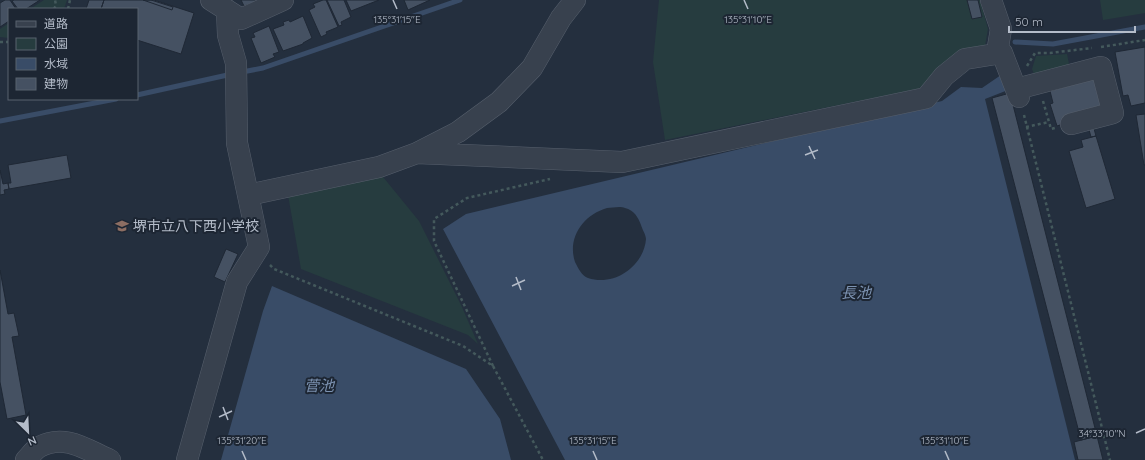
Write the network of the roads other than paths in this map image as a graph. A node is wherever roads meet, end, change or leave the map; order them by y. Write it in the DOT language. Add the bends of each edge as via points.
graph roads {
  1 [pos="283,0"];
  2 [pos="574,0"];
  3 [pos="991,0"];
  4 [pos="219,5"];
  5 [pos="1002,53"];
  6 [pos="1071,124"];
  7 [pos="418,153"];
  8 [pos="248,196"];
  9 [pos="26,460"];
  10 [pos="110,460"];
  11 [pos="187,460"];
  1 -- 4 [label="street" via="241,19"];
  2 -- 7 [label="street" via="532,68 499,102 458,132"];
  3 -- 5 [label="street" via="1001,29 998,47"];
  4 -- 8 [label="street" via="236,63 237,143"];
  5 -- 6 [label="street" via="1018,93 1101,68 1113,113"];
  5 -- 7 [label="street" via="965,59 944,76 926,98 622,162"];
  7 -- 8 [label="street" via="378,167"];
  8 -- 11 [label="street" via="257,250 237,282"];
  9 -- 10 [label="street" via="38,448 66,441"];
}
